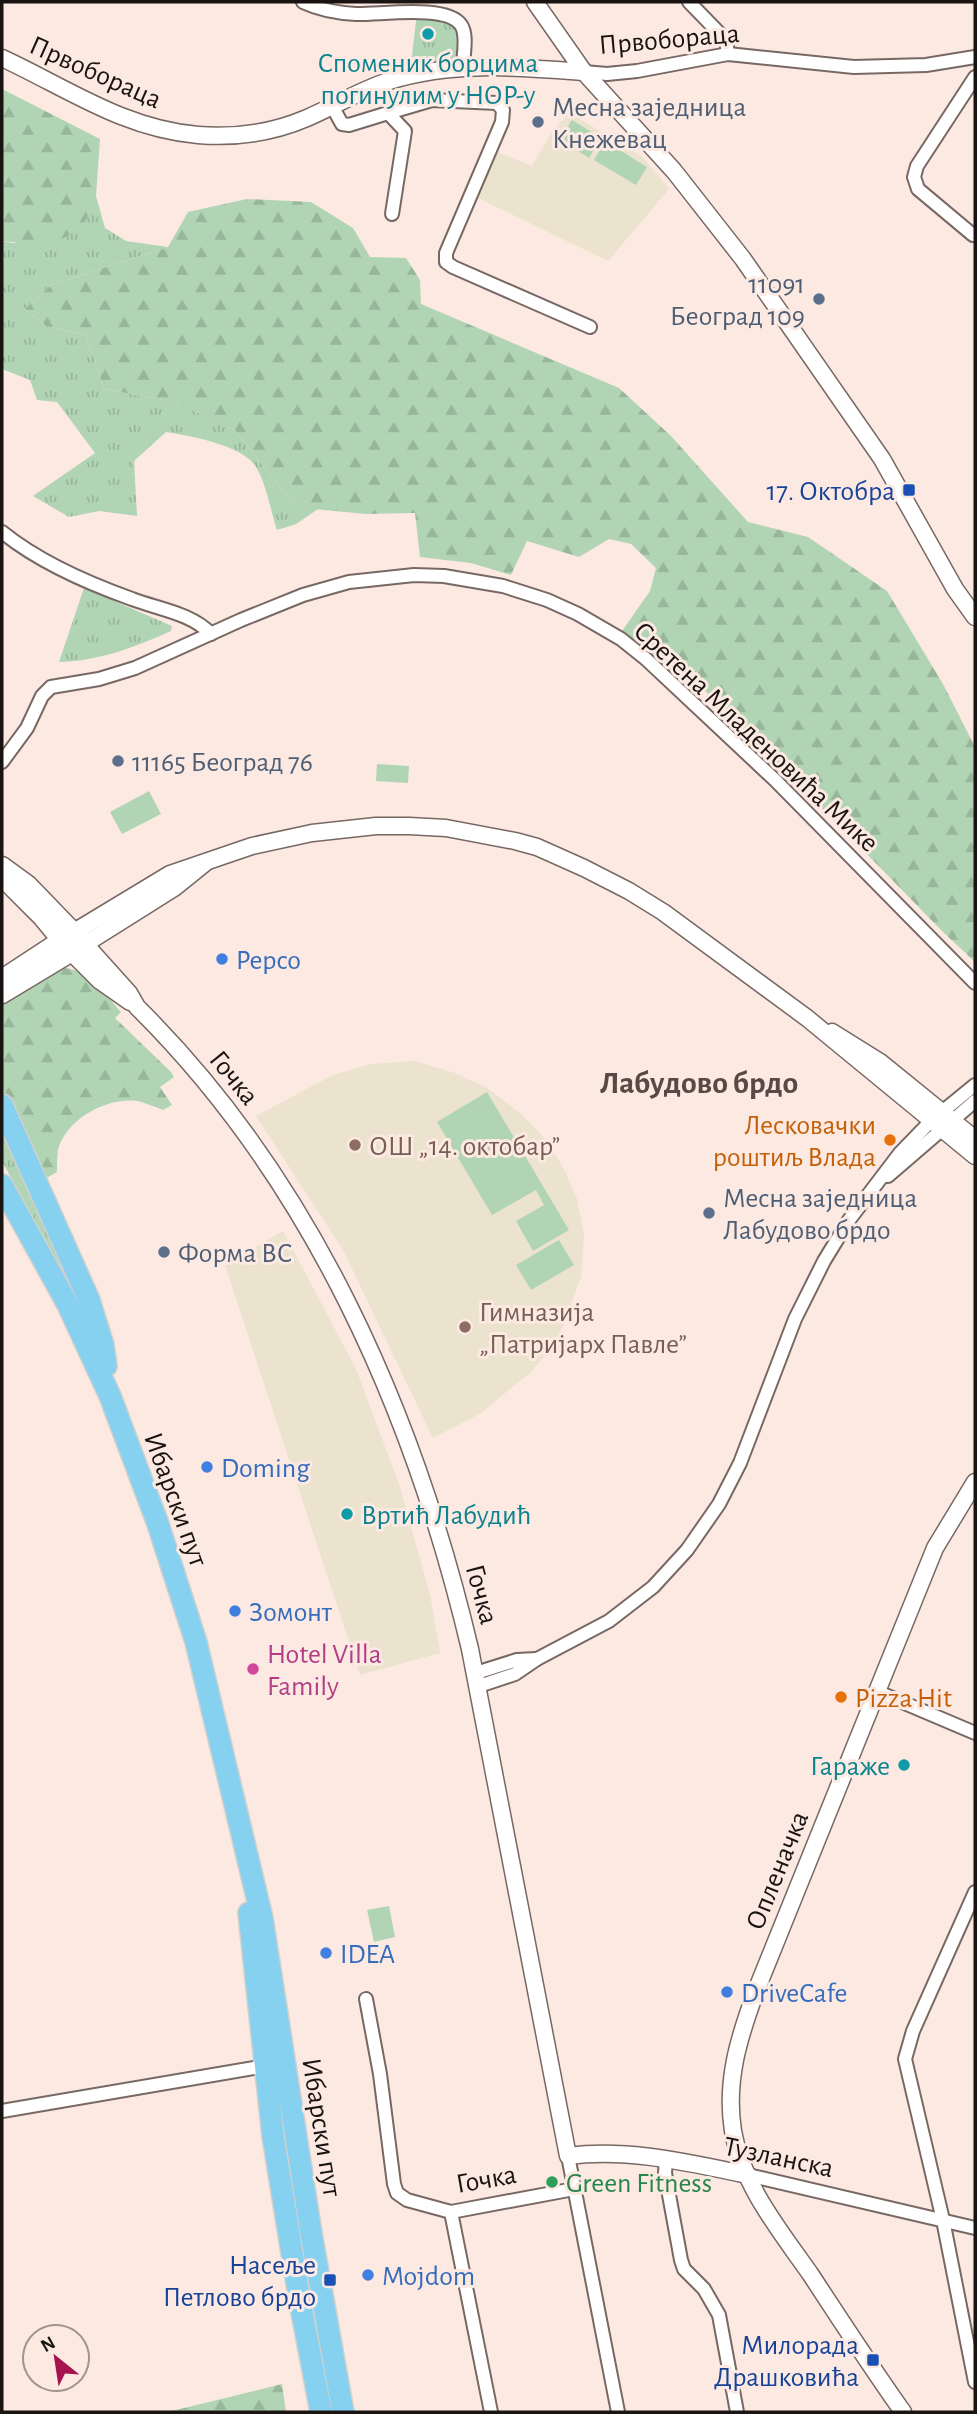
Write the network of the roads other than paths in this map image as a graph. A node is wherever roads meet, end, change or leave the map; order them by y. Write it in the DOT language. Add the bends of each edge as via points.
graph roads {
  1 [pos="303,2"];
  2 [pos="535,2"];
  3 [pos="689,2"];
  4 [pos="728,54"];
  5 [pos="975,57"];
  6 [pos="2,58"];
  7 [pos="463,67"];
  8 [pos="584,72"];
  9 [pos="975,77"];
  10 [pos="332,106"];
  11 [pos="388,113"];
  12 [pos="392,214"];
  13 [pos="973,235"];
  14 [pos="590,327"];
  15 [pos="2,532"];
  16 [pos="975,617"];
  17 [pos="211,634"];
  18 [pos="2,762"];
  19 [pos="2,866"];
  20 [pos="2,877"];
  21 [pos="73,942"];
  22 [pos="2,979"];
  23 [pos="975,983"];
  24 [pos="2,994"];
  25 [pos="975,1085"];
  26 [pos="975,1101"];
  27 [pos="2,1105"];
  28 [pos="942,1120"];
  29 [pos="975,1139"];
  30 [pos="975,1156"];
  31 [pos="2,1185"];
  32 [pos="110,1396"];
  33 [pos="975,1482"];
  34 [pos="477,1679"];
  35 [pos="876,1691"];
  36 [pos="975,1733"];
  37 [pos="975,1892"];
  38 [pos="366,1999"];
  39 [pos="275,2065"];
  40 [pos="2,2111"];
  41 [pos="568,2156"];
  42 [pos="666,2159"];
  43 [pos="748,2175"];
  44 [pos="574,2189"];
  45 [pos="451,2212"];
  46 [pos="943,2220"];
  47 [pos="975,2228"];
  48 [pos="975,2382"];
  49 [pos="321,2412"];
  50 [pos="343,2412"];
  51 [pos="491,2412"];
  52 [pos="618,2412"];
  53 [pos="737,2412"];
  54 [pos="903,2412"];
  1 -- 7 [label="street" via="333,12 431,13 454,19 464,32"];
  2 -- 8 [label="street"];
  3 -- 4 [label="street" via="726,40"];
  4 -- 5 [label="street, Првобораца" via="854,67 926,65"];
  4 -- 8 [label="street, Првобораца" via="637,71"];
  6 -- 10 [label="street, Првобораца" via="119,117 196,135 258,133"];
  7 -- 8 [label="street, Првобораца"];
  7 -- 10 [label="street, Првобораца" via="387,81"];
  8 -- 16 [label="street" via="687,186 743,259 882,459 954,589"];
  9 -- 13 [label="street" via="914,177 918,189"];
  10 -- 11 [label="street" via="346,125"];
  11 -- 12 [label="street" via="405,131"];
  11 -- 14 [label="street" via="432,100 497,103 503,110 502,122 446,262"];
  15 -- 17 [label="street" via="41,559 195,621"];
  17 -- 18 [label="street, Сретена Младеновића Мике" via="135,668 51,687"];
  17 -- 23 [label="street, Сретена Младеновића Мике" via="303,595 389,576 473,579 558,605 621,639 662,673"];
  19 -- 21 [label="main road" via="28,885"];
  20 -- 21 [label="main road"];
  21 -- 22 [label="main road"];
  21 -- 24 [label="main road"];
  21 -- 28 [label="street" via="174,888 205,863 253,846 376,826 446,828 515,841 561,857 629,891 807,1018 852,1042"];
  21 -- 34 [label="street, Гочка" via="100,981 137,1006 241,1125 348,1301 412,1448"];
  25 -- 28 [label="street"];
  26 -- 28 [label="street"];
  27 -- 32 [label="main road" via="89,1300 103,1345"];
  28 -- 29 [label="street"];
  28 -- 30 [label="street"];
  28 -- 34 [label="street" via="880,1181 824,1261 795,1319 736,1470 698,1536 628,1608 537,1659 517,1660"];
  31 -- 32 [label="main road, Ибарски пут" via="68,1305"];
  32 -- 39 [label="main road, Ибарски пут" via="158,1524 222,1743 262,1917"];
  33 -- 35 [label="street, Опленачка" via="935,1548"];
  34 -- 41 [label="street, Гочка"];
  35 -- 36 [label="street"];
  35 -- 43 [label="street, Опленачка" via="737,2043 732,2120"];
  37 -- 46 [label="street" via="905,2053"];
  38 -- 45 [label="street, Гочка" via="396,2190 407,2200"];
  39 -- 40 [label="street"];
  39 -- 49 [label="main road, Ибарски пут" via="273,2136"];
  39 -- 50 [label="main road, Ибарски пут"];
  41 -- 42 [label="street, Тузланска"];
  41 -- 44 [label="street, Гочка"];
  42 -- 43 [label="street, Тузланска"];
  42 -- 53 [label="street" via="664,2173 681,2260 719,2315"];
  43 -- 46 [label="street, Тузланска"];
  43 -- 54 [label="street, Опленачка"];
  44 -- 45 [label="street, Гочка"];
  44 -- 52 [label="street, Гочка"];
  45 -- 51 [label="street"];
  46 -- 47 [label="street, Тузланска"];
  46 -- 48 [label="street"];
}
